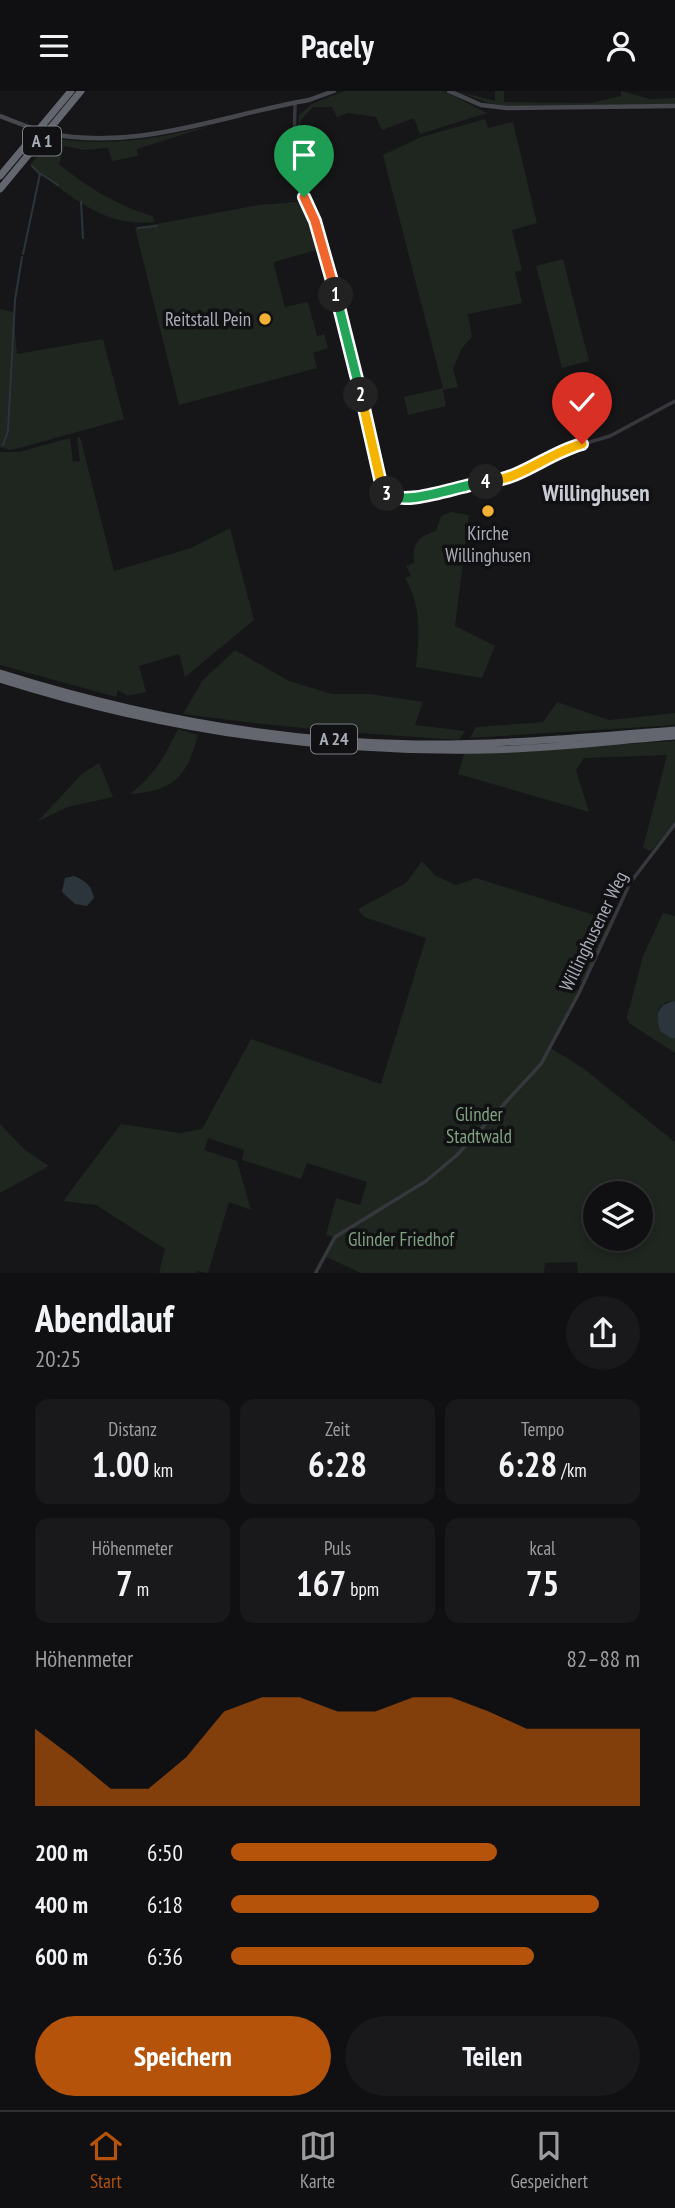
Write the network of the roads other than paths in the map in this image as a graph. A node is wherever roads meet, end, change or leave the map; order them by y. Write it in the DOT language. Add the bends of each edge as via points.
graph roads {
  1 [pos="71,91"];
  2 [pos="81,91"];
  3 [pos="334,91"];
  4 [pos="449,91"];
  5 [pos="295,102"];
  6 [pos="675,106"];
  7 [pos="0,116"];
  8 [pos="0,176"];
  9 [pos="0,189"];
  10 [pos="675,401"];
  11 [pos="0,673"];
  12 [pos="0,680"];
  13 [pos="675,730"];
  14 [pos="675,736"];
  15 [pos="675,824"];
  16 [pos="315,1273"];
  1 -- 8 [label="highway, A 1"];
  2 -- 9 [label="highway, A 1"];
  3 -- 5 [label="main road"];
  4 -- 6 [label="main road" via="481,105 507,109"];
  5 -- 7 [label="main road" via="142,137 99,140 63,136"];
  5 -- 10 [label="street" via="294,156 299,182 334,286 380,479 396,499 416,499 457,486 507,479"];
  11 -- 13 [label="highway, A 24" via="150,713 304,737 481,743"];
  12 -- 14 [label="highway, A 24" via="149,719 317,744 485,750"];
  15 -- 16 [label="street, Willinghusener Weg" via="629,883 546,1057 457,1155 426,1181 335,1237"];
}
